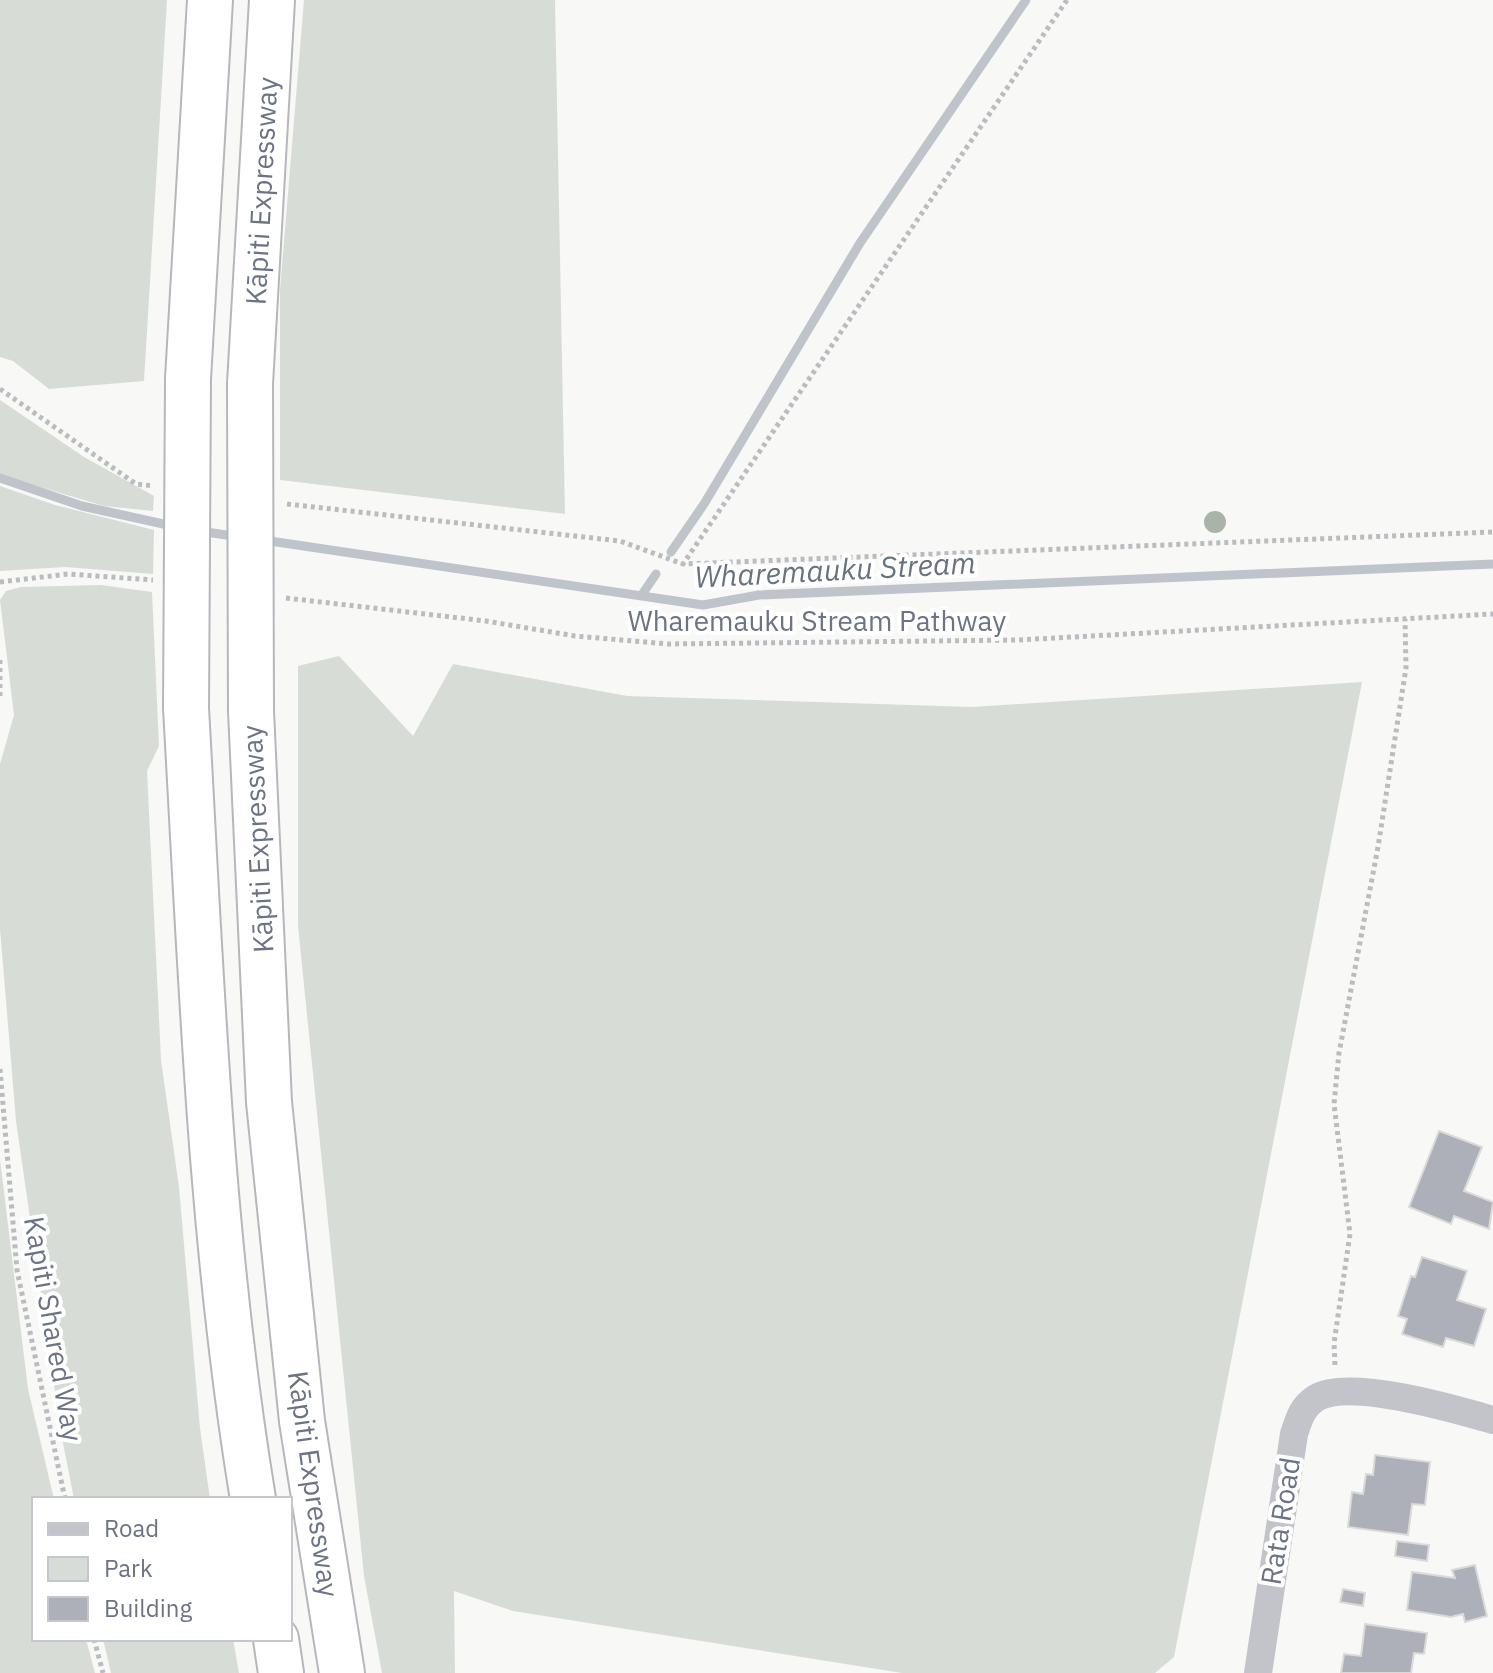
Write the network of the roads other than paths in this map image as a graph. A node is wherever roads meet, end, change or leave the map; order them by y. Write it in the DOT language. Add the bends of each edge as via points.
graph roads {
  1 [pos="210,0"];
  2 [pos="272,0"];
  3 [pos="1493,1420"];
  4 [pos="253,1497"];
  5 [pos="276,1641"];
  6 [pos="281,1673"];
  7 [pos="342,1673"];
  8 [pos="1258,1673"];
  1 -- 4 [label="highway, bridge" via="188,379 186,708 209,1103"];
  2 -- 7 [label="highway, Kāpiti Expressway, bridge" via="250,384 251,711 269,1102 302,1421"];
  3 -- 8 [label="street, Rata Road" via="1433,1402 1336,1390 1303,1408 1294,1434"];
  5 -- 6 [label="highway"];
}
